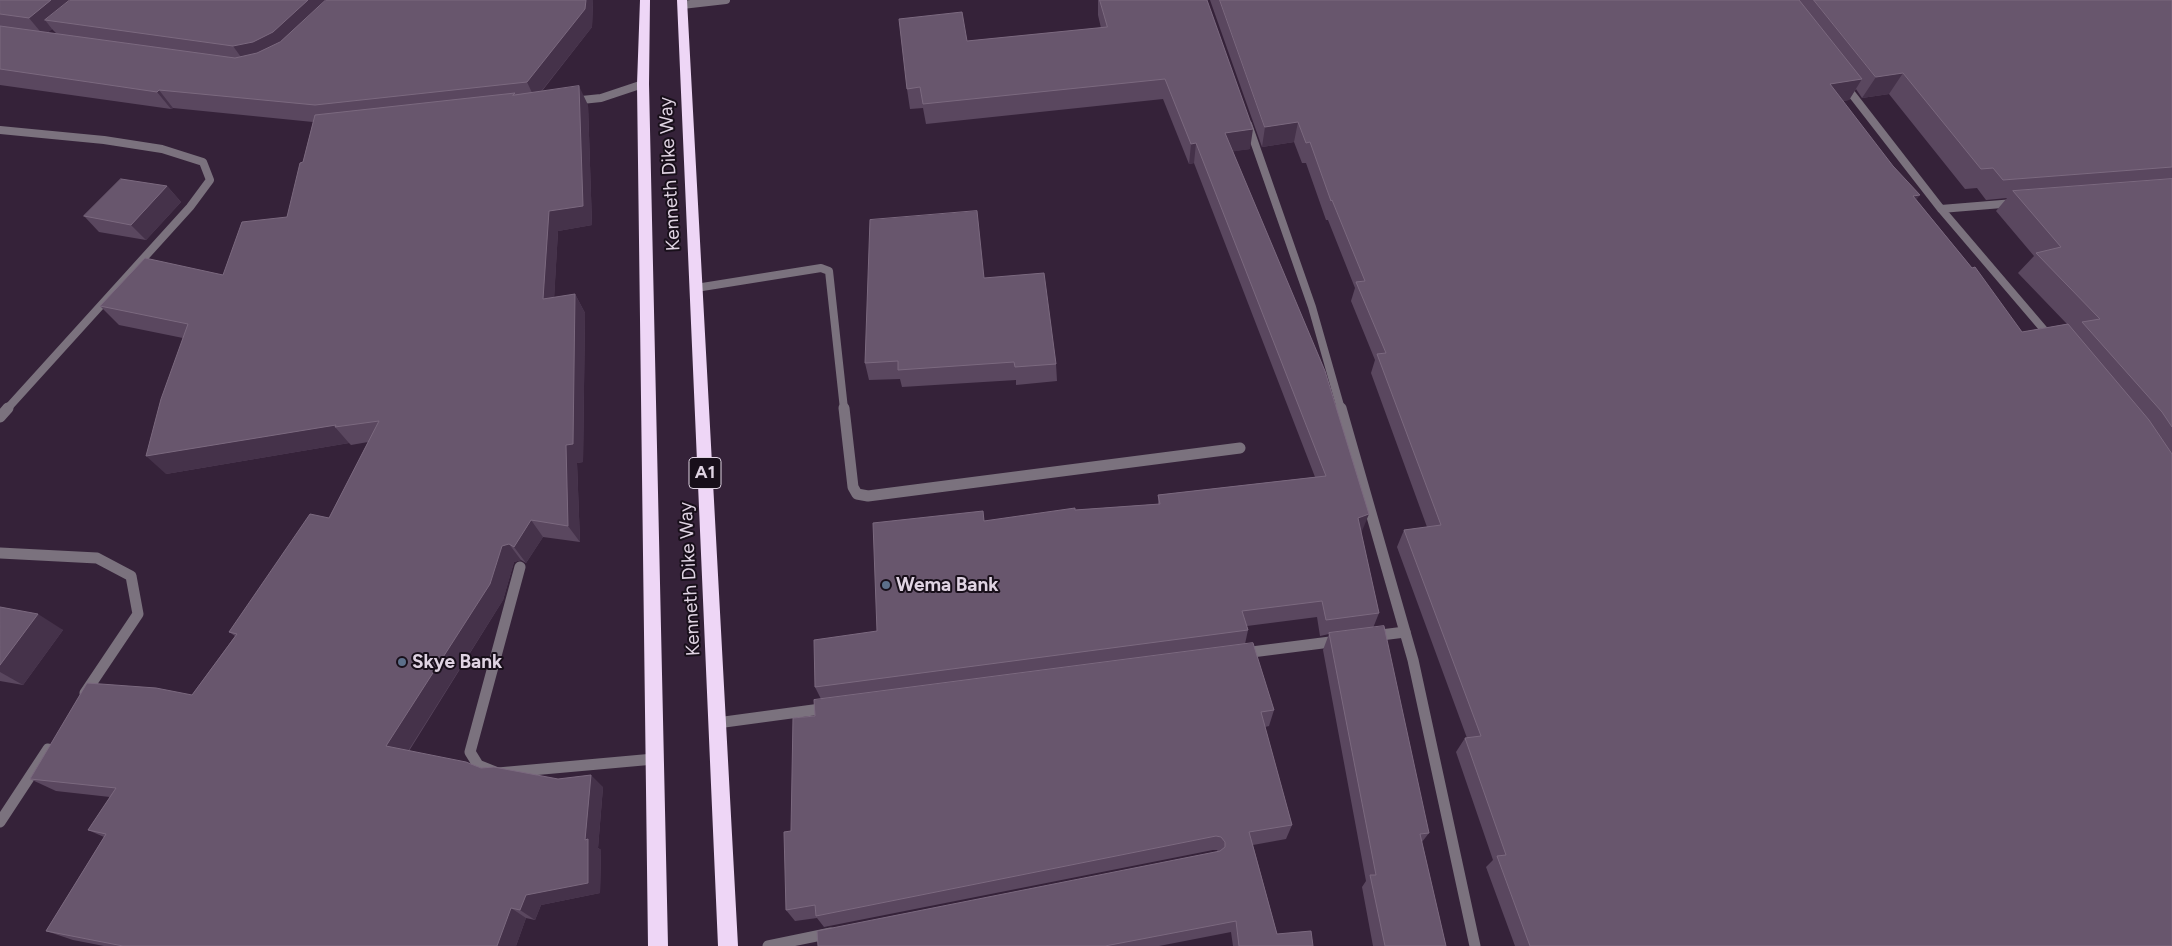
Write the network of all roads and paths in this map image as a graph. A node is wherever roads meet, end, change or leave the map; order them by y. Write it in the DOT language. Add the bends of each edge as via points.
graph roads {
  1 [pos="645,0"];
  2 [pos="726,0"];
  3 [pos="682,2"];
  4 [pos="1839,77"];
  5 [pos="643,84"];
  6 [pos="562,102"];
  7 [pos="1244,112"];
  8 [pos="0,130"];
  9 [pos="2027,202"];
  10 [pos="1941,209"];
  11 [pos="696,288"];
  12 [pos="2056,344"];
  13 [pos="0,416"];
  14 [pos="1240,448"];
  15 [pos="0,553"];
  16 [pos="520,567"];
  17 [pos="1405,632"];
  18 [pos="1366,637"];
  19 [pos="1346,640"];
  20 [pos="1228,655"];
  21 [pos="80,702"];
  22 [pos="835,707"];
  23 [pos="717,723"];
  24 [pos="53,742"];
  25 [pos="654,759"];
  26 [pos="0,822"];
  27 [pos="846,930"];
  28 [pos="658,946"];
  29 [pos="728,946"];
  30 [pos="768,946"];
  31 [pos="1475,946"];
  1 -- 5 [label="highway, Kenneth Dike Way"];
  2 -- 3 [label="street"];
  3 -- 11 [label="highway, Kenneth Dike Way / A1"];
  4 -- 10 [label="street"];
  5 -- 6 [label="street" via="600,98"];
  5 -- 25 [label="highway, Kenneth Dike Way"];
  7 -- 17 [label="street" via="1312,307"];
  8 -- 13 [label="street" via="162,149 203,162 210,180 190,207"];
  9 -- 10 [label="street"];
  10 -- 12 [label="street"];
  11 -- 14 [label="street" via="821,268 829,271 854,487 858,494 868,496"];
  11 -- 23 [label="highway, Kenneth Dike Way / A1"];
  15 -- 21 [label="street" via="97,558 131,576 138,614"];
  16 -- 25 [label="street" via="470,752 478,765 498,773"];
  17 -- 18 [label="street"];
  17 -- 31 [label="street"];
  19 -- 20 [label="street"];
  22 -- 23 [label="street"];
  23 -- 29 [label="highway, Kenneth Dike Way / A1"];
  24 -- 26 [label="street"];
  25 -- 28 [label="highway, Kenneth Dike Way"];
  27 -- 30 [label="street"];
}
